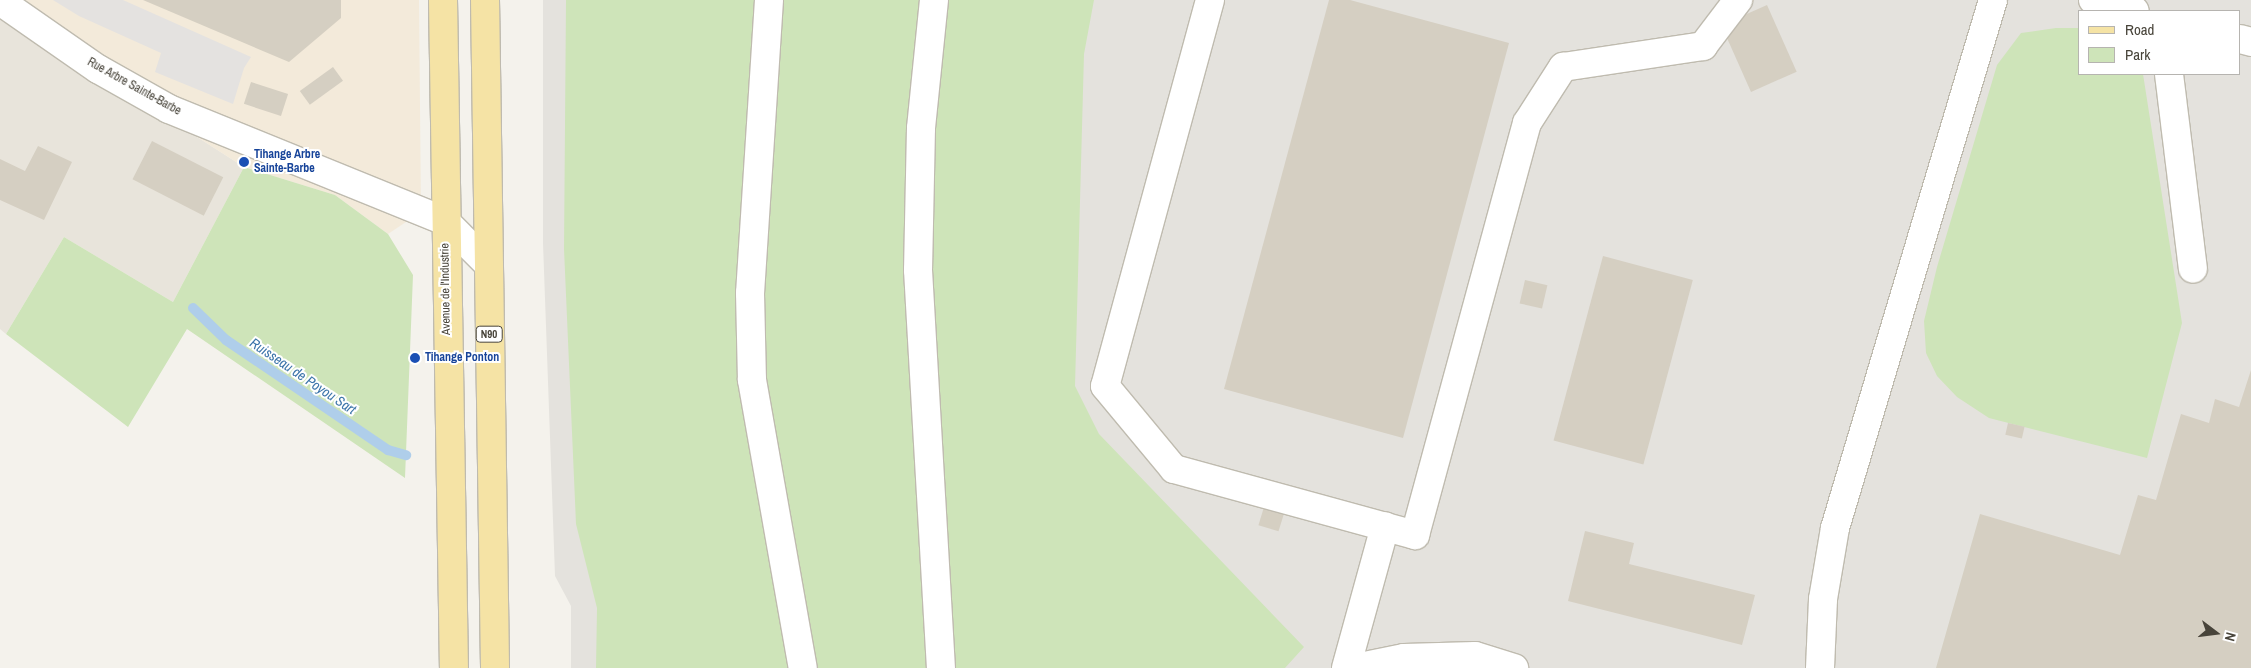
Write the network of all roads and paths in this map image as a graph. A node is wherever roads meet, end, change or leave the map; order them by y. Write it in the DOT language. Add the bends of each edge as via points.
graph roads {
  1 [pos="444,0"];
  2 [pos="486,0"];
  3 [pos="769,0"];
  4 [pos="934,0"];
  5 [pos="1210,0"];
  6 [pos="1738,0"];
  7 [pos="1993,0"];
  8 [pos="2092,0"];
  9 [pos="0,1"];
  10 [pos="2131,10"];
  11 [pos="2169,75"];
  12 [pos="445,221"];
  13 [pos="488,264"];
  14 [pos="2194,269"];
  15 [pos="1385,526"];
  16 [pos="454,668"];
  17 [pos="495,668"];
  18 [pos="803,668"];
  19 [pos="941,668"];
  20 [pos="1346,668"];
  21 [pos="1355,668"];
  22 [pos="1514,668"];
  23 [pos="1820,668"];
  1 -- 12 [label="main road, Avenue de l'Industrie"];
  2 -- 13 [label="main road, N90"];
  3 -- 18 [label="street" via="750,293 752,380"];
  4 -- 19 [label="street" via="921,128 918,270"];
  5 -- 15 [label="street" via="1105,386 1174,469"];
  6 -- 15 [label="street" via="1703,46 1563,67 1527,123 1415,535"];
  7 -- 23 [label="street" via="1835,528 1823,599"];
  8 -- 10 [label="street"];
  9 -- 12 [label="street, Rue Arbre Sainte-Barbe" via="98,68 169,109"];
  11 -- 14 [label="street"];
  12 -- 13 [label="street"];
  12 -- 16 [label="main road, Avenue de l'Industrie"];
  13 -- 17 [label="main road, N90"];
  15 -- 20 [label="street"];
  21 -- 22 [label="street" via="1404,658 1475,656"];
}
